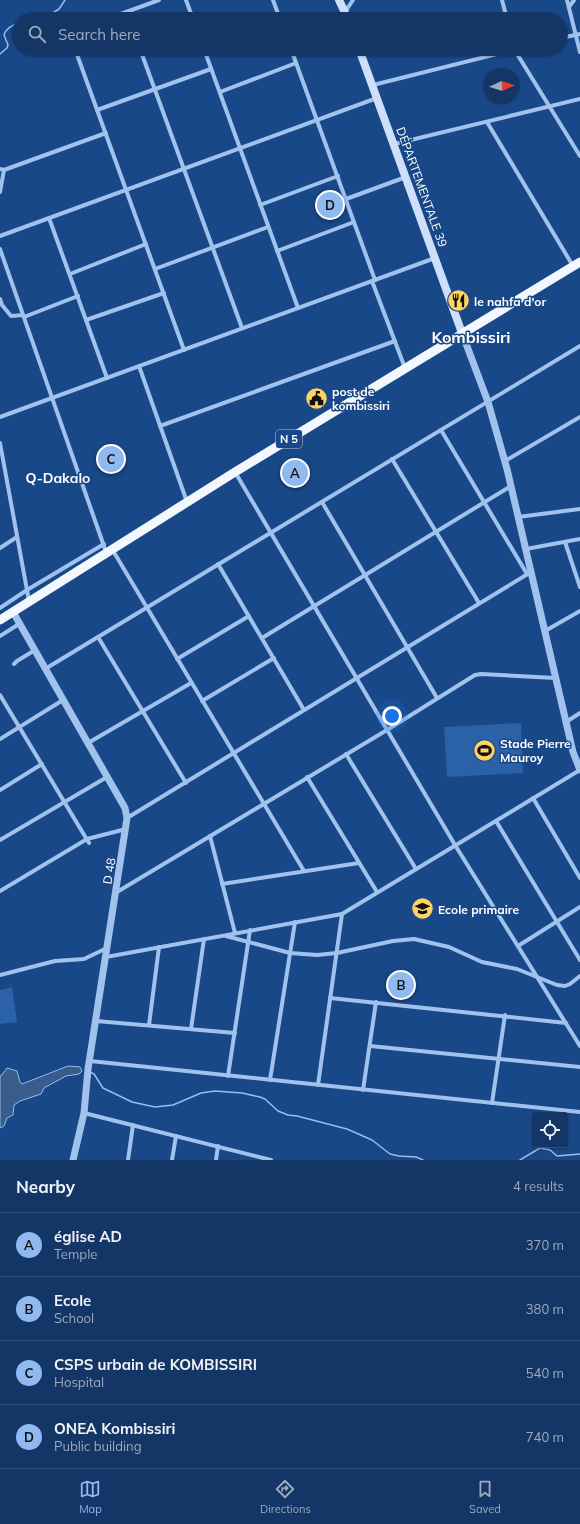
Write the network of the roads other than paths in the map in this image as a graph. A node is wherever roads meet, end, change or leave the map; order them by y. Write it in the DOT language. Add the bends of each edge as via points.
graph roads {
  1 [pos="158,0"];
  2 [pos="186,0"];
  3 [pos="273,0"];
  4 [pos="339,0"];
  5 [pos="353,0"];
  6 [pos="502,0"];
  7 [pos="567,0"];
  8 [pos="574,0"];
  9 [pos="569,7"];
  10 [pos="126,12"];
  11 [pos="190,12"];
  12 [pos="278,12"];
  13 [pos="345,12"];
  14 [pos="349,12"];
  15 [pos="505,12"];
  16 [pos="578,34"];
  17 [pos="568,36"];
  18 [pos="580,52"];
  19 [pos="78,56"];
  20 [pos="142,56"];
  21 [pos="206,56"];
  22 [pos="293,56"];
  23 [pos="362,56"];
  24 [pos="487,56"];
  25 [pos="519,56"];
  26 [pos="296,64"];
  27 [pos="211,69"];
  28 [pos="373,85"];
  29 [pos="154,89"];
  30 [pos="220,92"];
  31 [pos="378,98"];
  32 [pos="580,99"];
  33 [pos="550,106"];
  34 [pos="97,110"];
  35 [pos="317,120"];
  36 [pos="487,122"];
  37 [pos="106,133"];
  38 [pos="394,144"];
  39 [pos="240,148"];
  40 [pos="580,156"];
  41 [pos="184,168"];
  42 [pos="2,169"];
  43 [pos="338,176"];
  44 [pos="406,177"];
  45 [pos="126,190"];
  46 [pos="0,192"];
  47 [pos="346,199"];
  48 [pos="260,205"];
  49 [pos="49,218"];
  50 [pos="354,222"];
  51 [pos="268,227"];
  52 [pos="0,236"];
  53 [pos="146,244"];
  54 [pos="213,248"];
  55 [pos="0,249"];
  56 [pos="277,252"];
  57 [pos="435,258"];
  58 [pos="576,264"];
  59 [pos="155,269"];
  60 [pos="70,274"];
  61 [pos="374,280"];
  62 [pos="164,293"];
  63 [pos="78,296"];
  64 [pos="0,299"];
  65 [pos="298,308"];
  66 [pos="23,316"];
  67 [pos="86,320"];
  68 [pos="242,328"];
  69 [pos="462,334"];
  70 [pos="395,341"];
  71 [pos="580,346"];
  72 [pos="184,350"];
  73 [pos="139,366"];
  74 [pos="405,368"];
  75 [pos="107,378"];
  76 [pos="52,398"];
  77 [pos="488,402"];
  78 [pos="0,417"];
  79 [pos="580,417"];
  80 [pos="160,426"];
  81 [pos="441,430"];
  82 [pos="0,443"];
  83 [pos="392,460"];
  84 [pos="505,461"];
  85 [pos="235,472"];
  86 [pos="511,486"];
  87 [pos="187,502"];
  88 [pos="322,502"];
  89 [pos="484,502"];
  90 [pos="580,509"];
  91 [pos="518,517"];
  92 [pos="436,532"];
  93 [pos="271,533"];
  94 [pos="17,537"];
  95 [pos="580,539"];
  96 [pos="565,542"];
  97 [pos="0,548"];
  98 [pos="107,549"];
  99 [pos="526,549"];
  100 [pos="218,564"];
  101 [pos="529,573"];
  102 [pos="365,575"];
  103 [pos="580,586"];
  104 [pos="27,590"];
  105 [pos="29,602"];
  106 [pos="479,603"];
  107 [pos="314,606"];
  108 [pos="0,608"];
  109 [pos="146,608"];
  110 [pos="580,611"];
  111 [pos="13,612"];
  112 [pos="249,616"];
  113 [pos="0,620"];
  114 [pos="19,624"];
  115 [pos="545,631"];
  116 [pos="0,636"];
  117 [pos="98,637"];
  118 [pos="262,638"];
  119 [pos="407,647"];
  120 [pos="35,650"];
  121 [pos="274,658"];
  122 [pos="177,659"];
  123 [pos="14,664"];
  124 [pos="45,669"];
  125 [pos="357,678"];
  126 [pos="556,678"];
  127 [pos="191,683"];
  128 [pos="0,695"];
  129 [pos="437,698"];
  130 [pos="63,700"];
  131 [pos="202,701"];
  132 [pos="304,710"];
  133 [pos="143,711"];
  134 [pos="580,713"];
  135 [pos="566,722"];
  136 [pos="19,727"];
  137 [pos="387,730"];
  138 [pos="0,739"];
  139 [pos="88,742"];
  140 [pos="233,753"];
  141 [pos="346,754"];
  142 [pos="42,764"];
  143 [pos="580,770"];
  144 [pos="107,777"];
  145 [pos="307,778"];
  146 [pos="186,783"];
  147 [pos="0,790"];
  148 [pos="533,798"];
  149 [pos="64,802"];
  150 [pos="263,804"];
  151 [pos="128,818"];
  152 [pos="496,821"];
  153 [pos="127,829"];
  154 [pos="210,836"];
  155 [pos="0,840"];
  156 [pos="88,841"];
  157 [pos="455,845"];
  158 [pos="359,863"];
  159 [pos="416,869"];
  160 [pos="304,871"];
  161 [pos="580,878"];
  162 [pos="222,884"];
  163 [pos="0,891"];
  164 [pos="117,892"];
  165 [pos="377,892"];
  166 [pos="580,908"];
  167 [pos="342,914"];
  168 [pos="295,922"];
  169 [pos="557,922"];
  170 [pos="250,930"];
  171 [pos="235,933"];
  172 [pos="223,935"];
  173 [pos="204,939"];
  174 [pos="248,943"];
  175 [pos="518,946"];
  176 [pos="108,947"];
  177 [pos="159,947"];
  178 [pos="290,953"];
  179 [pos="337,953"];
  180 [pos="106,957"];
  181 [pos="580,960"];
  182 [pos="0,975"];
  183 [pos="580,976"];
  184 [pos="538,977"];
  185 [pos="330,998"];
  186 [pos="376,1002"];
  187 [pos="505,1016"];
  188 [pos="96,1021"];
  189 [pos="566,1023"];
  190 [pos="149,1025"];
  191 [pos="192,1029"];
  192 [pos="235,1033"];
  193 [pos="370,1046"];
  194 [pos="580,1046"];
  195 [pos="498,1058"];
  196 [pos="90,1061"];
  197 [pos="580,1067"];
  198 [pos="228,1076"];
  199 [pos="270,1080"];
  200 [pos="318,1085"];
  201 [pos="363,1090"];
  202 [pos="492,1103"];
  203 [pos="580,1112"];
  204 [pos="84,1113"];
  205 [pos="133,1125"];
  206 [pos="176,1136"];
  207 [pos="218,1146"];
  208 [pos="258,1158"];
  209 [pos="73,1160"];
  210 [pos="128,1160"];
  211 [pos="172,1160"];
  212 [pos="216,1160"];
  213 [pos="271,1160"];
  1 -- 10 [label="street"];
  2 -- 11 [label="street"];
  3 -- 12 [label="street"];
  4 -- 13 [label="main road"];
  5 -- 14 [label="street"];
  6 -- 15 [label="street"];
  7 -- 9 [label="street"];
  8 -- 9 [label="street"];
  9 -- 16 [label="street"];
  16 -- 17 [label="street"];
  16 -- 18 [label="street"];
  19 -- 34 [label="street"];
  20 -- 29 [label="street"];
  21 -- 27 [label="street"];
  22 -- 26 [label="street"];
  23 -- 28 [label="main road, DÉPARTEMENTALE 39"];
  24 -- 28 [label="street"];
  25 -- 33 [label="street"];
  26 -- 30 [label="street"];
  26 -- 35 [label="street"];
  27 -- 29 [label="street"];
  27 -- 30 [label="street"];
  28 -- 31 [label="main road, DÉPARTEMENTALE 39"];
  29 -- 34 [label="street"];
  29 -- 41 [label="street"];
  30 -- 39 [label="street"];
  31 -- 35 [label="street"];
  31 -- 38 [label="main road, DÉPARTEMENTALE 39"];
  32 -- 33 [label="street"];
  33 -- 36 [label="street"];
  33 -- 40 [label="street"];
  34 -- 37 [label="street"];
  35 -- 39 [label="street"];
  35 -- 43 [label="street"];
  36 -- 38 [label="street"];
  36 -- 58 [label="street"];
  37 -- 42 [label="street"];
  37 -- 45 [label="street"];
  38 -- 44 [label="main road, DÉPARTEMENTALE 39"];
  39 -- 41 [label="street"];
  39 -- 48 [label="street"];
  41 -- 45 [label="street"];
  41 -- 54 [label="street"];
  42 -- 46 [label="street"];
  43 -- 47 [label="street"];
  43 -- 48 [label="street"];
  44 -- 47 [label="street"];
  44 -- 57 [label="main road, DÉPARTEMENTALE 39"];
  45 -- 49 [label="street"];
  45 -- 53 [label="street"];
  47 -- 50 [label="street"];
  48 -- 51 [label="street"];
  49 -- 52 [label="street"];
  49 -- 60 [label="street"];
  50 -- 56 [label="street"];
  50 -- 61 [label="street"];
  51 -- 54 [label="street"];
  51 -- 56 [label="street"];
  53 -- 59 [label="street"];
  53 -- 60 [label="street"];
  54 -- 59 [label="street"];
  54 -- 68 [label="street"];
  55 -- 66 [label="street"];
  56 -- 65 [label="street"];
  57 -- 61 [label="street"];
  57 -- 69 [label="main road, DÉPARTEMENTALE 39"];
  58 -- 69 [label="highway, N 5"];
  59 -- 62 [label="street"];
  60 -- 63 [label="street"];
  61 -- 65 [label="street"];
  61 -- 70 [label="street"];
  62 -- 67 [label="street"];
  62 -- 72 [label="street"];
  63 -- 66 [label="street"];
  63 -- 67 [label="street"];
  64 -- 66 [label="street" via="11,316"];
  65 -- 68 [label="street"];
  66 -- 76 [label="street"];
  67 -- 75 [label="street"];
  68 -- 72 [label="street"];
  69 -- 74 [label="highway, N 5"];
  69 -- 77 [label="street"];
  70 -- 74 [label="street"];
  70 -- 80 [label="street"];
  71 -- 77 [label="street"];
  72 -- 73 [label="street"];
  73 -- 75 [label="street"];
  73 -- 80 [label="street"];
  74 -- 85 [label="highway, N 5"];
  75 -- 76 [label="street"];
  76 -- 78 [label="street"];
  76 -- 98 [label="street"];
  77 -- 81 [label="street"];
  77 -- 84 [label="street"];
  79 -- 84 [label="street"];
  80 -- 87 [label="street"];
  81 -- 83 [label="street"];
  81 -- 89 [label="street"];
  82 -- 94 [label="street"];
  83 -- 88 [label="street"];
  83 -- 92 [label="street"];
  84 -- 86 [label="street"];
  85 -- 87 [label="highway, N 5"];
  85 -- 93 [label="street"];
  86 -- 89 [label="street"];
  86 -- 91 [label="street"];
  87 -- 98 [label="highway, N 5"];
  88 -- 93 [label="street"];
  88 -- 102 [label="street"];
  89 -- 92 [label="street"];
  89 -- 101 [label="street"];
  90 -- 91 [label="street"];
  91 -- 99 [label="street"];
  92 -- 102 [label="street"];
  92 -- 106 [label="street"];
  93 -- 100 [label="street"];
  93 -- 107 [label="street"];
  94 -- 97 [label="street"];
  94 -- 104 [label="street"];
  95 -- 96 [label="street"];
  96 -- 99 [label="street"];
  96 -- 103 [label="street"];
  98 -- 104 [label="street"];
  98 -- 105 [label="highway, N 5"];
  98 -- 109 [label="street"];
  99 -- 101 [label="street"];
  100 -- 109 [label="street"];
  100 -- 112 [label="street"];
  101 -- 106 [label="street"];
  101 -- 115 [label="street"];
  102 -- 107 [label="street"];
  102 -- 119 [label="street"];
  104 -- 105 [label="street"];
  104 -- 108 [label="street"];
  105 -- 111 [label="highway, N 5"];
  106 -- 119 [label="street"];
  107 -- 118 [label="street"];
  107 -- 125 [label="street"];
  109 -- 117 [label="street"];
  109 -- 122 [label="street"];
  110 -- 115 [label="street"];
  111 -- 113 [label="highway, N 5"];
  111 -- 114 [label="street, D 48"];
  112 -- 118 [label="street"];
  112 -- 122 [label="street"];
  114 -- 116 [label="street"];
  114 -- 120 [label="street, D 48"];
  115 -- 126 [label="street"];
  117 -- 124 [label="street"];
  117 -- 133 [label="street"];
  118 -- 121 [label="street"];
  119 -- 125 [label="street"];
  119 -- 129 [label="street"];
  120 -- 123 [label="street"];
  120 -- 124 [label="street, D 48"];
  121 -- 131 [label="street"];
  121 -- 132 [label="street"];
  122 -- 127 [label="street"];
  124 -- 130 [label="street, D 48"];
  125 -- 132 [label="street"];
  125 -- 137 [label="street"];
  126 -- 129 [label="street" via="475,675"];
  126 -- 135 [label="street"];
  127 -- 131 [label="street"];
  127 -- 133 [label="street"];
  128 -- 136 [label="street"];
  129 -- 137 [label="street"];
  130 -- 136 [label="street"];
  130 -- 139 [label="street, D 48"];
  131 -- 140 [label="street"];
  132 -- 140 [label="street"];
  133 -- 139 [label="street"];
  133 -- 146 [label="street"];
  134 -- 135 [label="street"];
  135 -- 143 [label="street"];
  136 -- 138 [label="street"];
  136 -- 142 [label="street"];
  137 -- 141 [label="street"];
  137 -- 157 [label="street"];
  139 -- 144 [label="street, D 48"];
  140 -- 146 [label="street"];
  140 -- 150 [label="street"];
  141 -- 145 [label="street"];
  141 -- 159 [label="street"];
  142 -- 147 [label="street"];
  142 -- 149 [label="street"];
  143 -- 148 [label="street"];
  144 -- 149 [label="street"];
  144 -- 151 [label="street, D 48"];
  145 -- 150 [label="street"];
  145 -- 158 [label="street"];
  146 -- 151 [label="street"];
  148 -- 152 [label="street"];
  148 -- 161 [label="street"];
  149 -- 155 [label="street"];
  149 -- 156 [label="street"];
  150 -- 154 [label="street"];
  150 -- 160 [label="street"];
  151 -- 153 [label="street, D 48"];
  152 -- 157 [label="street"];
  152 -- 169 [label="street"];
  153 -- 156 [label="street"];
  153 -- 164 [label="street, D 48"];
  154 -- 162 [label="street"];
  154 -- 164 [label="street"];
  156 -- 163 [label="street"];
  157 -- 159 [label="street"];
  157 -- 175 [label="street"];
  158 -- 160 [label="street"];
  158 -- 165 [label="street"];
  159 -- 165 [label="street"];
  160 -- 162 [label="street"];
  162 -- 171 [label="street"];
  164 -- 176 [label="street, D 48"];
  165 -- 167 [label="street"];
  166 -- 169 [label="street"];
  167 -- 168 [label="street"];
  167 -- 179 [label="street"];
  168 -- 170 [label="street"];
  168 -- 178 [label="street"];
  169 -- 175 [label="street"];
  169 -- 181 [label="street"];
  170 -- 171 [label="street"];
  170 -- 174 [label="street"];
  171 -- 172 [label="street"];
  172 -- 173 [label="street"];
  172 -- 174 [label="street"];
  173 -- 177 [label="street"];
  173 -- 191 [label="street"];
  174 -- 178 [label="street"];
  174 -- 192 [label="street"];
  175 -- 184 [label="street"];
  176 -- 180 [label="street, D 48"];
  176 -- 182 [label="street" via="84,959 55,961"];
  177 -- 180 [label="street"];
  177 -- 190 [label="street"];
  178 -- 179 [label="street"];
  178 -- 199 [label="street"];
  179 -- 184 [label="street" via="414,939 449,947 482,962 517,969"];
  179 -- 185 [label="street"];
  180 -- 188 [label="street, D 48"];
  183 -- 184 [label="street" via="565,986"];
  184 -- 189 [label="street"];
  185 -- 186 [label="street"];
  185 -- 200 [label="street"];
  186 -- 187 [label="street"];
  186 -- 193 [label="street"];
  187 -- 189 [label="street"];
  187 -- 195 [label="street"];
  188 -- 190 [label="street"];
  188 -- 196 [label="street, D 48"];
  189 -- 194 [label="street"];
  190 -- 191 [label="street"];
  191 -- 192 [label="street"];
  192 -- 198 [label="street"];
  193 -- 195 [label="street"];
  193 -- 201 [label="street"];
  195 -- 197 [label="street"];
  195 -- 202 [label="street"];
  196 -- 198 [label="street"];
  196 -- 204 [label="street, D 48"];
  198 -- 199 [label="street"];
  199 -- 200 [label="street"];
  200 -- 201 [label="street"];
  201 -- 202 [label="street"];
  202 -- 203 [label="street"];
  204 -- 205 [label="street"];
  204 -- 209 [label="street, D 48"];
  205 -- 206 [label="street"];
  205 -- 210 [label="street"];
  206 -- 207 [label="street"];
  206 -- 211 [label="street"];
  207 -- 208 [label="street"];
  207 -- 212 [label="street"];
  208 -- 213 [label="street"];
}
